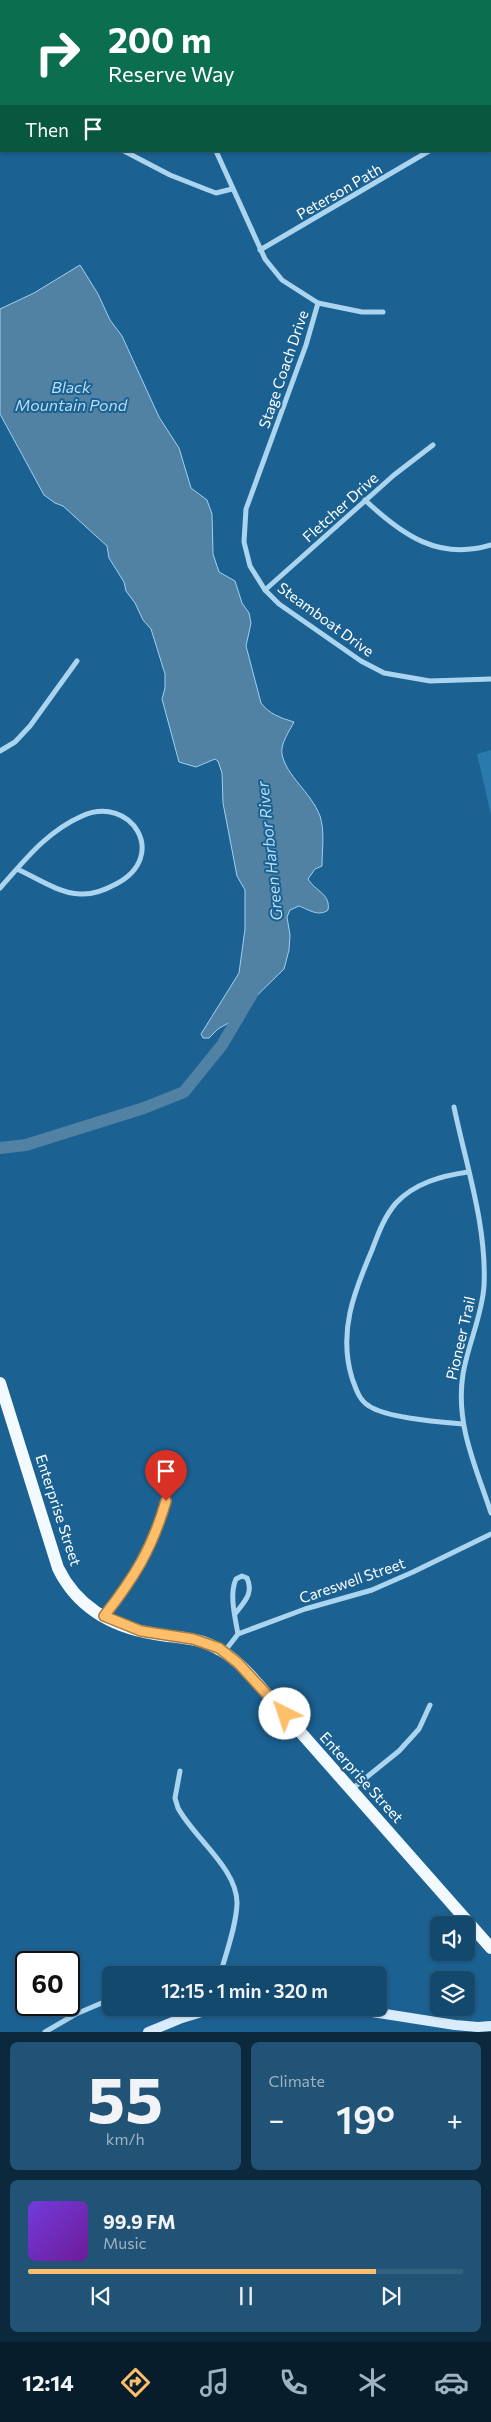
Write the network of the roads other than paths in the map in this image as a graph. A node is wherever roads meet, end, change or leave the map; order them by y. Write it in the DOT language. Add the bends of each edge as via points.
graph roads {
  1 [pos="126,152"];
  2 [pos="216,152"];
  3 [pos="427,152"];
  4 [pos="232,189"];
  5 [pos="260,250"];
  6 [pos="318,304"];
  7 [pos="383,312"];
  8 [pos="433,445"];
  9 [pos="365,500"];
  10 [pos="491,545"];
  11 [pos="265,590"];
  12 [pos="77,661"];
  13 [pos="491,679"];
  14 [pos="0,752"];
  15 [pos="17,869"];
  16 [pos="0,888"];
  17 [pos="454,1106"];
  18 [pos="468,1172"];
  19 [pos="0,1383"];
  20 [pos="462,1424"];
  21 [pos="166,1501"];
  22 [pos="491,1513"];
  23 [pos="491,1534"];
  24 [pos="235,1614"];
  25 [pos="104,1616"];
  26 [pos="238,1634"];
  27 [pos="224,1652"];
  28 [pos="430,1705"];
  29 [pos="180,1772"];
  30 [pos="352,1790"];
  31 [pos="491,1948"];
  32 [pos="222,1966"];
  33 [pos="102,2003"];
  34 [pos="387,2015"];
  35 [pos="189,2016"];
  36 [pos="491,2026"];
  37 [pos="45,2032"];
  38 [pos="148,2032"];
  1 -- 4 [label="street" via="170,175 216,193"];
  2 -- 4 [label="street, Stage Coach Drive"];
  3 -- 5 [label="street, Peterson Path"];
  4 -- 5 [label="street, Stage Coach Drive"];
  5 -- 6 [label="street, Stage Coach Drive" via="282,280"];
  6 -- 7 [label="street" via="362,312"];
  6 -- 11 [label="street, Stage Coach Drive" via="244,521 246,554"];
  8 -- 9 [label="street, Fletcher Drive"];
  9 -- 10 [label="street" via="410,536 425,543 459,551"];
  9 -- 11 [label="street, Fletcher Drive"];
  11 -- 13 [label="street, Steamboat Drive" via="279,604 361,661 384,672 430,681"];
  12 -- 14 [label="street" via="30,726"];
  15 -- 15 [label="street" via="50,835 92,812 103,811 132,822 142,839 142,857 137,867 120,882 86,895 68,892"];
  15 -- 16 [label="street"];
  17 -- 18 [label="street, Pioneer Trail"];
  18 -- 20 [label="street, Pioneer Trail" via="481,1231 484,1287 463,1372"];
  18 -- 20 [label="street" via="424,1183 396,1204 380,1229 358,1279 350,1305 347,1332 352,1378 359,1395 369,1406 388,1414"];
  19 -- 25 [label="main road, Enterprise Street" via="58,1568 75,1596"];
  20 -- 22 [label="street, Pioneer Trail"];
  21 -- 25 [label="street" via="142,1564"];
  23 -- 26 [label="street, Careswell Street" via="372,1590 305,1609"];
  24 -- 24 [label="street" via="233,1586 242,1576 251,1586 250,1594"];
  24 -- 26 [label="street"];
  25 -- 27 [label="main road, Enterprise Street" via="128,1628 193,1639"];
  26 -- 27 [label="street"];
  27 -- 30 [label="main road, Enterprise Street" via="250,1675"];
  28 -- 30 [label="street" via="419,1729"];
  29 -- 32 [label="street" via="175,1798 178,1808 230,1878 236,1895 234,1921"];
  30 -- 31 [label="main road, Enterprise Street"];
  33 -- 37 [label="street"];
  34 -- 36 [label="main road" via="455,2026"];
  35 -- 38 [label="main road"];
}
